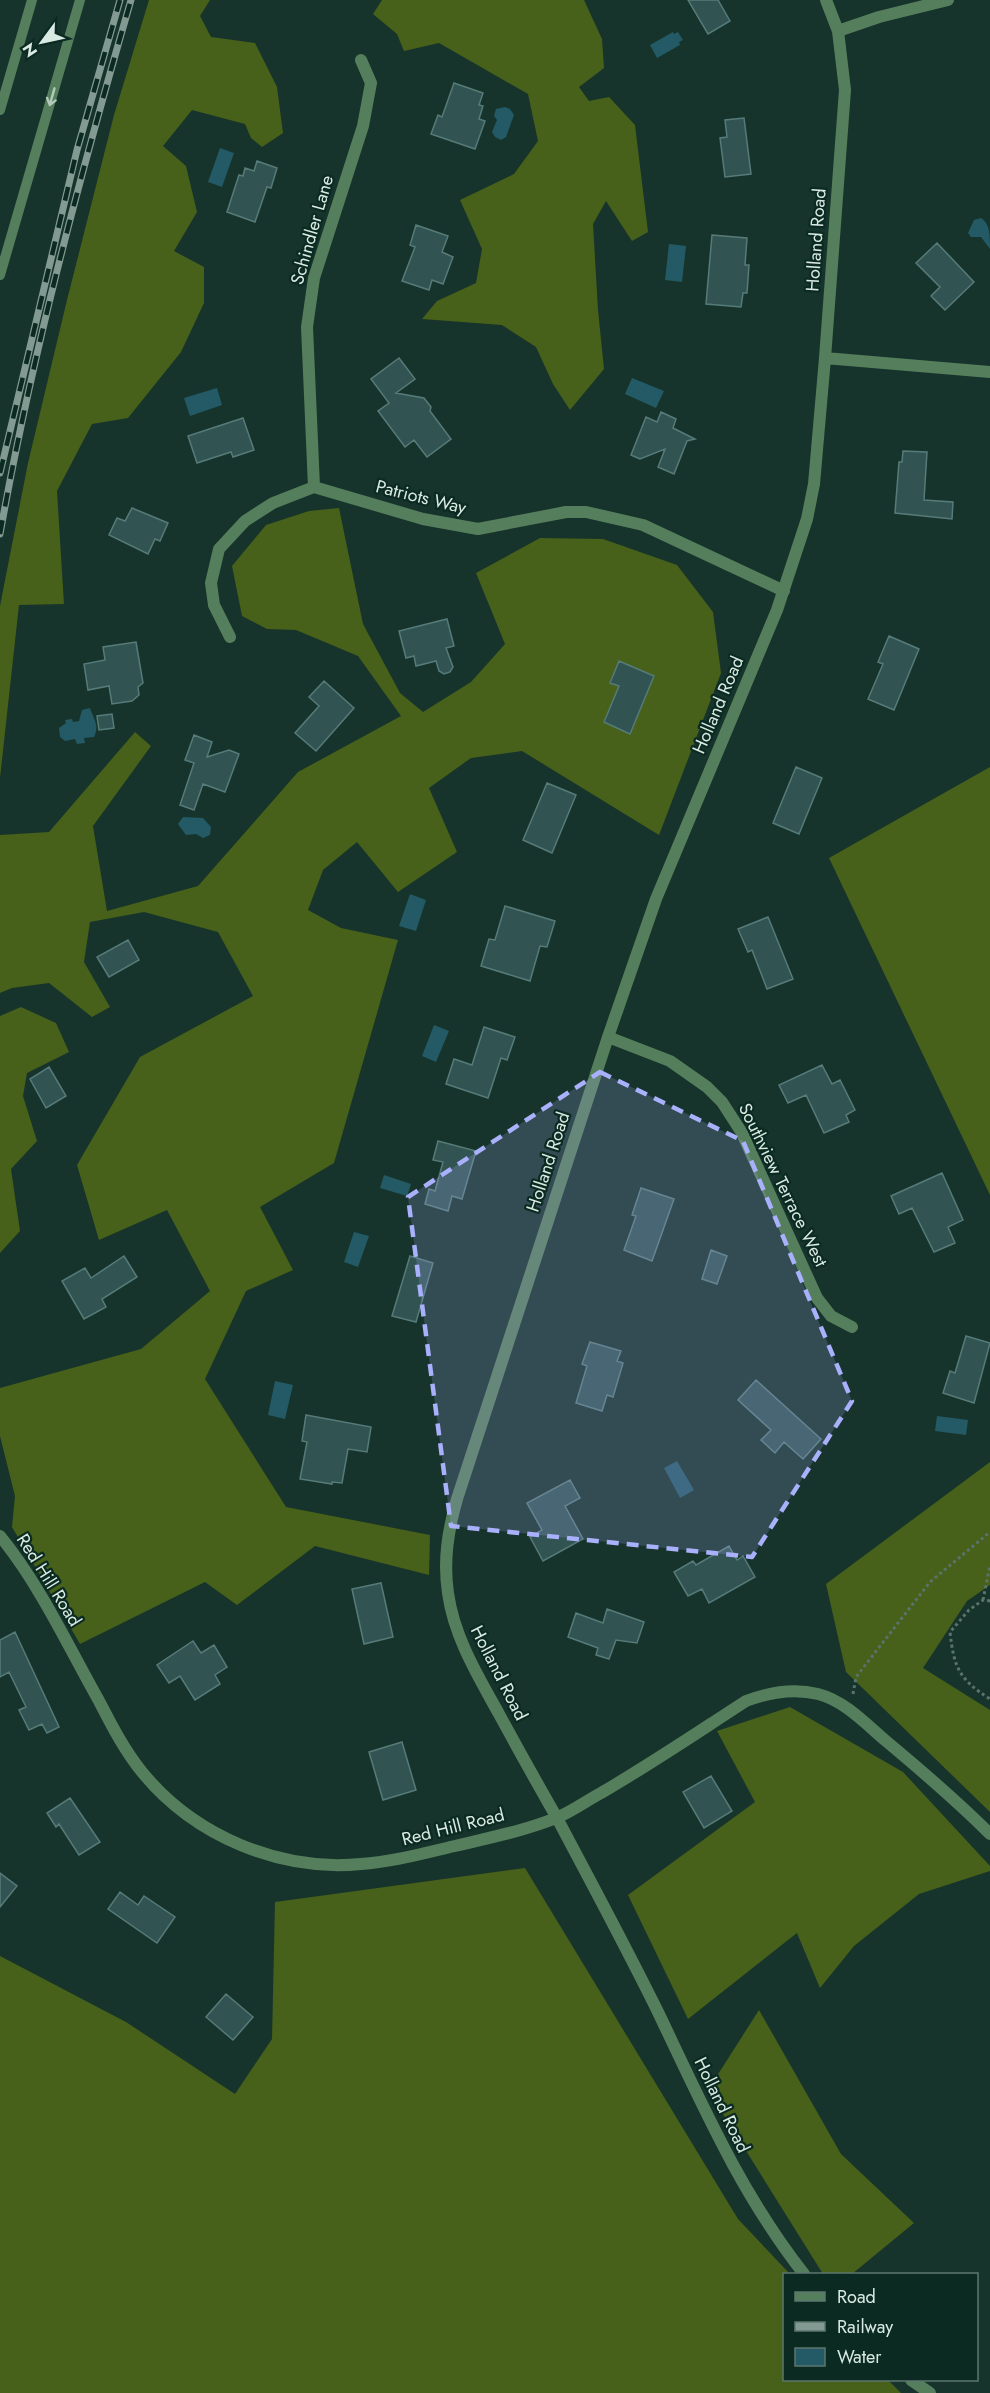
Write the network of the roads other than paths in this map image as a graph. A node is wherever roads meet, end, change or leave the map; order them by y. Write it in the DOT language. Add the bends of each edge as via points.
graph roads {
  1 [pos="32,0"];
  2 [pos="80,0"];
  3 [pos="826,0"];
  4 [pos="948,0"];
  5 [pos="838,31"];
  6 [pos="361,60"];
  7 [pos="0,110"];
  8 [pos="0,275"];
  9 [pos="825,358"];
  10 [pos="990,372"];
  11 [pos="314,487"];
  12 [pos="784,591"];
  13 [pos="230,637"];
  14 [pos="608,1037"];
  15 [pos="852,1327"];
  16 [pos="0,1536"];
  17 [pos="556,1818"];
  18 [pos="990,1834"];
  19 [pos="803,2273"];
  20 [pos="914,2381"];
  21 [pos="930,2393"];
  1 -- 7 [label="lane"];
  2 -- 8 [label="lane, one-way"];
  3 -- 5 [label="street, Holland Road"];
  4 -- 5 [label="street"];
  5 -- 9 [label="street, Holland Road" via="845,90"];
  6 -- 11 [label="street, Schindler Lane" via="370,83 363,126 314,278 308,327"];
  9 -- 10 [label="street"];
  9 -- 12 [label="street, Holland Road" via="814,484"];
  11 -- 12 [label="street, Patriots Way" via="423,519 478,529 566,512 586,512 643,525"];
  11 -- 13 [label="street" via="273,503 245,521 219,549 210,582 214,605"];
  12 -- 14 [label="street, Holland Road" via="656,899"];
  14 -- 15 [label="street, Southview Terrace West" via="686,1070 722,1102 742,1133 817,1298 831,1316"];
  14 -- 17 [label="street, Holland Road" via="457,1499 446,1548 448,1593 460,1638"];
  16 -- 17 [label="street, Red Hill Road" via="26,1571 120,1740 142,1772 180,1809 225,1838 293,1861 362,1864 480,1840"];
  17 -- 18 [label="street, Red Hill Road" via="626,1779 746,1701 764,1694 797,1690 819,1694 849,1710 954,1798"];
  17 -- 19 [label="street, Holland Road" via="622,1940 741,2183"];
  20 -- 21 [label="street"];
}
